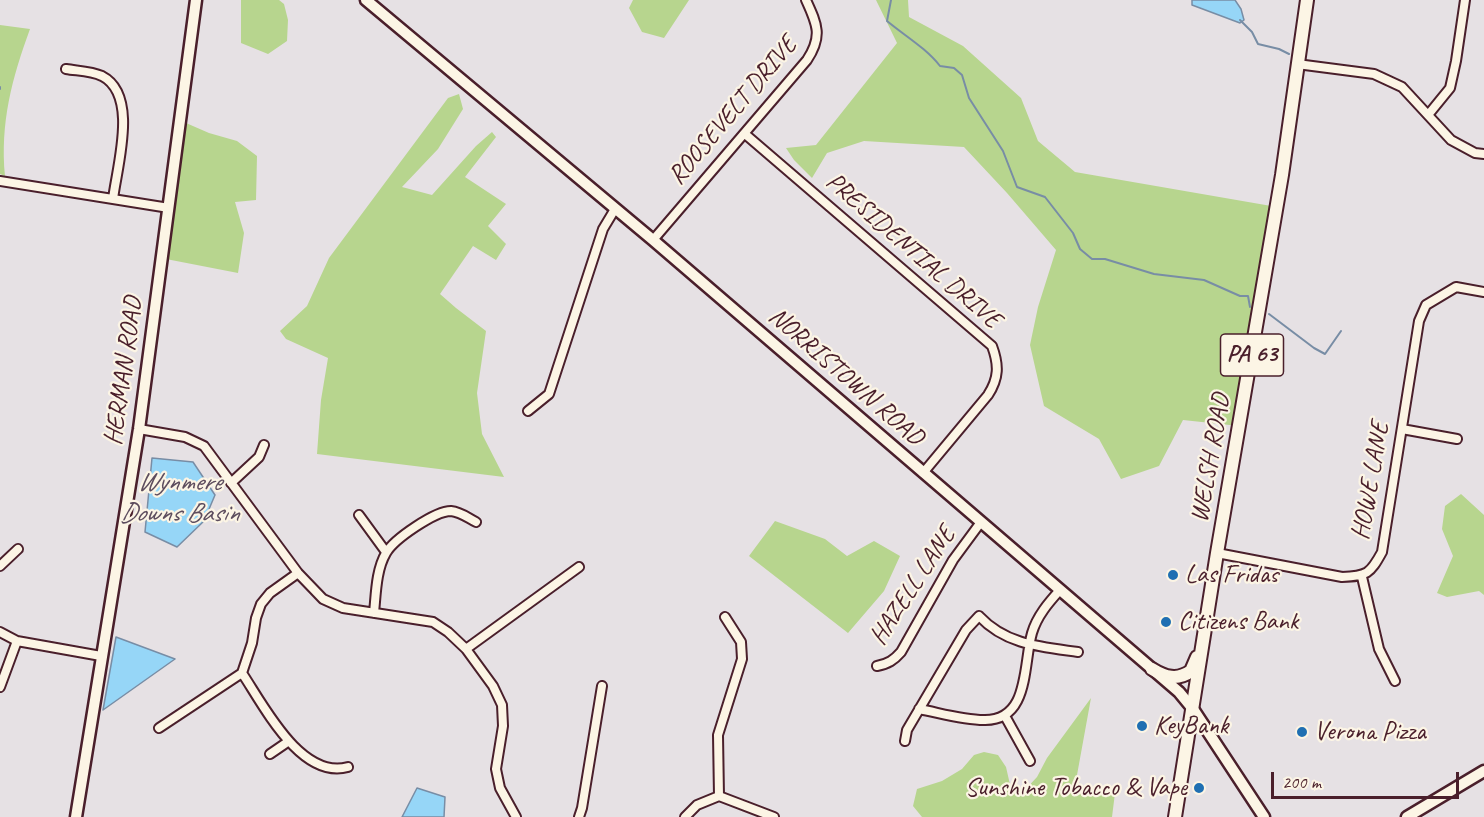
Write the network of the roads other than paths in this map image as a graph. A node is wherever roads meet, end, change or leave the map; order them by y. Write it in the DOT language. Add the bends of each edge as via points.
graph roads {
  1 [pos="196,0"];
  2 [pos="366,0"];
  3 [pos="806,0"];
  4 [pos="1307,0"];
  5 [pos="1465,0"];
  6 [pos="1297,64"];
  7 [pos="66,69"];
  8 [pos="1428,115"];
  9 [pos="745,134"];
  10 [pos="1484,154"];
  11 [pos="0,182"];
  12 [pos="113,199"];
  13 [pos="169,208"];
  14 [pos="615,209"];
  15 [pos="652,240"];
  16 [pos="1484,292"];
  17 [pos="528,411"];
  18 [pos="139,429"];
  19 [pos="1402,429"];
  20 [pos="1457,439"];
  21 [pos="264,445"];
  22 [pos="923,473"];
  23 [pos="231,483"];
  24 [pos="359,515"];
  25 [pos="476,522"];
  26 [pos="981,522"];
  27 [pos="18,549"];
  28 [pos="386,552"];
  29 [pos="1217,553"];
  30 [pos="0,566"];
  31 [pos="579,567"];
  32 [pos="298,573"];
  33 [pos="1362,577"];
  34 [pos="1060,590"];
  35 [pos="374,613"];
  36 [pos="725,617"];
  37 [pos="1207,621"];
  38 [pos="0,632"];
  39 [pos="17,641"];
  40 [pos="1029,646"];
  41 [pos="466,649"];
  42 [pos="1078,652"];
  43 [pos="101,656"];
  44 [pos="877,666"];
  45 [pos="1152,669"];
  46 [pos="242,673"];
  47 [pos="1395,681"];
  48 [pos="602,686"];
  49 [pos="0,687"];
  50 [pos="920,709"];
  51 [pos="1193,709"];
  52 [pos="1005,716"];
  53 [pos="159,728"];
  54 [pos="289,741"];
  55 [pos="905,741"];
  56 [pos="270,754"];
  57 [pos="1030,761"];
  58 [pos="348,767"];
  59 [pos="1484,771"];
  60 [pos="719,796"];
  61 [pos="76,817"];
  62 [pos="516,817"];
  63 [pos="579,817"];
  64 [pos="685,817"];
  65 [pos="774,817"];
  66 [pos="1175,817"];
  67 [pos="1264,817"];
  68 [pos="1407,817"];
  1 -- 13 [label="main road, HERMAN ROAD"];
  2 -- 14 [label="main road, NORRISTOWN ROAD"];
  3 -- 9 [label="street, ROOSEVELT DRIVE" via="816,26 813,51"];
  4 -- 6 [label="main road, WELSH ROAD / PA 63"];
  5 -- 8 [label="street" via="1450,88"];
  6 -- 8 [label="street" via="1374,74 1402,87"];
  6 -- 29 [label="main road, WELSH ROAD / PA 63" via="1282,175"];
  7 -- 12 [label="street" via="102,76 114,85 121,98 124,116"];
  8 -- 10 [label="street" via="1451,140"];
  9 -- 15 [label="street, ROOSEVELT DRIVE"];
  9 -- 22 [label="street, PRESIDENTIAL DRIVE" via="992,346 998,367 995,384"];
  11 -- 12 [label="street"];
  12 -- 13 [label="street"];
  13 -- 18 [label="main road, HERMAN ROAD"];
  14 -- 15 [label="main road, NORRISTOWN ROAD"];
  14 -- 17 [label="street" via="603,229 549,394"];
  15 -- 22 [label="main road, NORRISTOWN ROAD"];
  16 -- 19 [label="street, HOWE LANE" via="1456,287 1425,305"];
  18 -- 23 [label="street" via="196,441"];
  18 -- 43 [label="main road, HERMAN ROAD"];
  19 -- 20 [label="street"];
  19 -- 33 [label="street, HOWE LANE" via="1382,552"];
  21 -- 23 [label="street" via="259,457"];
  22 -- 26 [label="main road, NORRISTOWN ROAD"];
  23 -- 32 [label="street"];
  24 -- 28 [label="street"];
  25 -- 28 [label="street" via="459,513 441,513"];
  26 -- 34 [label="main road, NORRISTOWN ROAD"];
  26 -- 44 [label="street, HAZELL LANE" via="953,560 901,652 887,664"];
  27 -- 30 [label="street"];
  28 -- 35 [label="street"];
  29 -- 33 [label="street, HOWE LANE" via="1342,577"];
  29 -- 37 [label="main road, WELSH ROAD / PA 63"];
  31 -- 41 [label="street"];
  32 -- 35 [label="street" via="333,605"];
  32 -- 46 [label="street" via="261,604"];
  33 -- 47 [label="street" via="1379,649"];
  34 -- 40 [label="street" via="1038,619"];
  34 -- 45 [label="main road, NORRISTOWN ROAD"];
  35 -- 41 [label="street" via="433,622"];
  36 -- 60 [label="street" via="741,642 742,659 718,735"];
  37 -- 45 [label="main road" via="1191,671 1185,676 1171,677"];
  37 -- 51 [label="main road, WELSH ROAD / PA 63"];
  38 -- 39 [label="street"];
  39 -- 43 [label="street"];
  39 -- 49 [label="street"];
  40 -- 42 [label="street"];
  40 -- 50 [label="street" via="979,616 966,630"];
  40 -- 52 [label="street" via="1019,700"];
  41 -- 62 [label="street" via="502,705 497,779"];
  43 -- 61 [label="main road, HERMAN ROAD"];
  45 -- 51 [label="main road, NORRISTOWN ROAD"];
  46 -- 53 [label="street"];
  46 -- 54 [label="street"];
  48 -- 63 [label="street"];
  50 -- 52 [label="street" via="982,721"];
  50 -- 55 [label="street"];
  51 -- 66 [label="main road, WELSH ROAD / PA 63"];
  51 -- 67 [label="main road, NORRISTOWN ROAD"];
  52 -- 57 [label="street"];
  54 -- 56 [label="street"];
  54 -- 58 [label="street" via="317,765"];
  59 -- 68 [label="main road"];
  60 -- 64 [label="street" via="697,805"];
  60 -- 65 [label="street"];
}
